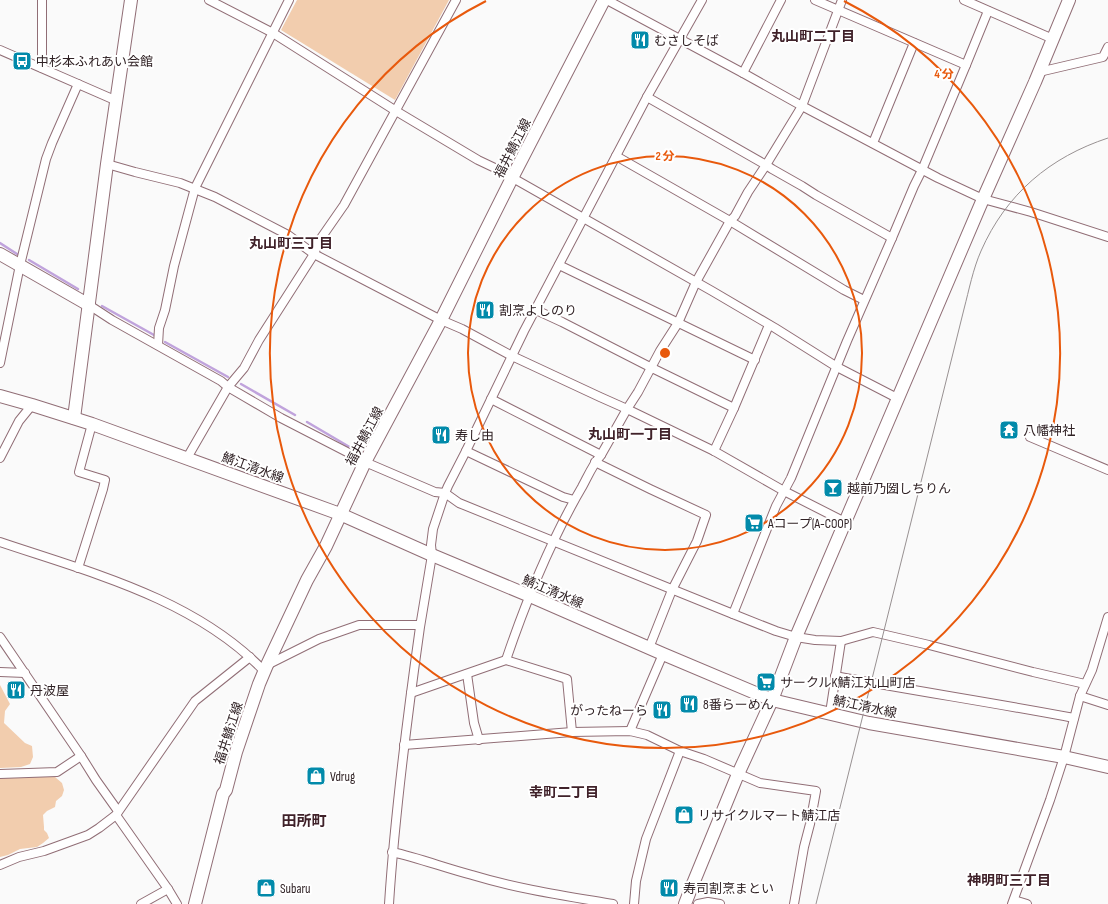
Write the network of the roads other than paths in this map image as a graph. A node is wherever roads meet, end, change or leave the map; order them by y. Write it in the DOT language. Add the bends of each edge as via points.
graph roads {
  1 [pos="42,0"];
  2 [pos="131,0"];
  3 [pos="209,0"];
  4 [pos="289,0"];
  5 [pos="456,0"];
  6 [pos="604,0"];
  7 [pos="608,0"];
  8 [pos="702,0"];
  9 [pos="781,0"];
  10 [pos="815,0"];
  11 [pos="842,0"];
  12 [pos="964,0"];
  13 [pos="1069,0"];
  14 [pos="838,10"];
  15 [pos="988,10"];
  16 [pos="273,33"];
  17 [pos="680,39"];
  18 [pos="1053,39"];
  19 [pos="914,43"];
  20 [pos="1108,47"];
  21 [pos="0,50"];
  22 [pos="966,65"];
  23 [pos="42,68"];
  24 [pos="1039,72"];
  25 [pos="742,73"];
  26 [pos="78,84"];
  27 [pos="647,97"];
  28 [pos="117,101"];
  29 [pos="802,106"];
  30 [pos="396,111"];
  31 [pos="873,143"];
  32 [pos="616,156"];
  33 [pos="108,164"];
  34 [pos="766,165"];
  35 [pos="922,170"];
  36 [pos="512,178"];
  37 [pos="195,188"];
  38 [pos="983,199"];
  39 [pos="584,218"];
  40 [pos="730,222"];
  41 [pos="1108,236"];
  42 [pos="892,238"];
  43 [pos="0,254"];
  44 [pos="314,254"];
  45 [pos="20,265"];
  46 [pos="560,265"];
  47 [pos="696,282"];
  48 [pos="864,300"];
  49 [pos="89,305"];
  50 [pos="536,310"];
  51 [pos="441,320"];
  52 [pos="678,323"];
  53 [pos="769,325"];
  54 [pos="4,330"];
  55 [pos="158,345"];
  56 [pos="512,356"];
  57 [pos="754,360"];
  58 [pos="0,363"];
  59 [pos="837,367"];
  60 [pos="652,368"];
  61 [pos="228,387"];
  62 [pos="0,396"];
  63 [pos="491,399"];
  64 [pos="898,399"];
  65 [pos="32,404"];
  66 [pos="734,408"];
  67 [pos="627,409"];
  68 [pos="74,418"];
  69 [pos="92,424"];
  70 [pos="1030,437"];
  71 [pos="466,451"];
  72 [pos="714,451"];
  73 [pos="0,458"];
  74 [pos="187,458"];
  75 [pos="598,458"];
  76 [pos="365,462"];
  77 [pos="1108,470"];
  78 [pos="784,491"];
  79 [pos="445,493"];
  80 [pos="574,500"];
  81 [pos="340,514"];
  82 [pos="845,522"];
  83 [pos="0,542"];
  84 [pos="554,542"];
  85 [pos="432,555"];
  86 [pos="78,568"];
  87 [pos="672,590"];
  88 [pos="530,596"];
  89 [pos="733,614"];
  90 [pos="1108,617"];
  91 [pos="420,626"];
  92 [pos="796,637"];
  93 [pos="0,638"];
  94 [pos="841,642"];
  95 [pos="649,648"];
  96 [pos="663,654"];
  97 [pos="250,657"];
  98 [pos="506,660"];
  99 [pos="265,668"];
  100 [pos="0,672"];
  101 [pos="25,673"];
  102 [pos="467,674"];
  103 [pos="835,676"];
  104 [pos="1085,684"];
  105 [pos="411,693"];
  106 [pos="1080,696"];
  107 [pos="772,700"];
  108 [pos="1108,705"];
  109 [pos="830,713"];
  110 [pos="1074,718"];
  111 [pos="630,731"];
  112 [pos="572,732"];
  113 [pos="479,740"];
  114 [pos="404,745"];
  115 [pos="680,751"];
  116 [pos="81,756"];
  117 [pos="1064,757"];
  118 [pos="1108,767"];
  119 [pos="0,774"];
  120 [pos="738,774"];
  121 [pos="117,813"];
  122 [pos="392,852"];
  123 [pos="0,865"];
  124 [pos="168,889"];
  125 [pos="1013,902"];
  126 [pos="141,904"];
  127 [pos="177,904"];
  128 [pos="194,904"];
  129 [pos="389,904"];
  130 [pos="613,904"];
  131 [pos="634,904"];
  132 [pos="685,904"];
  133 [pos="698,904"];
  134 [pos="720,904"];
  135 [pos="794,904"];
  136 [pos="1028,904"];
  1 -- 23 [label="street"];
  2 -- 28 [label="main road"];
  3 -- 16 [label="street"];
  4 -- 16 [label="street"];
  5 -- 30 [label="street"];
  6 -- 36 [label="main road, 福井鯖江線"];
  7 -- 17 [label="street"];
  8 -- 17 [label="street"];
  9 -- 25 [label="street"];
  10 -- 14 [label="street"];
  11 -- 14 [label="street"];
  12 -- 15 [label="street"];
  13 -- 18 [label="main road"];
  14 -- 19 [label="street"];
  14 -- 29 [label="street"];
  15 -- 18 [label="street"];
  15 -- 22 [label="street"];
  16 -- 30 [label="street"];
  16 -- 37 [label="street"];
  17 -- 25 [label="street"];
  17 -- 27 [label="street"];
  18 -- 24 [label="main road"];
  19 -- 22 [label="street"];
  19 -- 31 [label="street"];
  20 -- 24 [label="street" via="1103,58"];
  21 -- 23 [label="street"];
  22 -- 35 [label="street"];
  23 -- 26 [label="street"];
  24 -- 38 [label="main road"];
  25 -- 29 [label="street"];
  26 -- 28 [label="street"];
  26 -- 45 [label="street" via="46,158"];
  27 -- 32 [label="street"];
  27 -- 34 [label="street"];
  28 -- 33 [label="main road"];
  29 -- 31 [label="street"];
  29 -- 34 [label="street"];
  30 -- 36 [label="street"];
  30 -- 44 [label="street" via="344,205 319,240"];
  31 -- 35 [label="street"];
  32 -- 39 [label="street"];
  32 -- 40 [label="street"];
  33 -- 37 [label="street"];
  33 -- 49 [label="main road"];
  34 -- 40 [label="street"];
  34 -- 42 [label="street"];
  35 -- 38 [label="street"];
  35 -- 42 [label="street"];
  36 -- 39 [label="street"];
  36 -- 51 [label="main road, 福井鯖江線"];
  37 -- 44 [label="street" via="288,235"];
  37 -- 55 [label="street" via="159,328"];
  38 -- 41 [label="street"];
  38 -- 64 [label="main road"];
  39 -- 46 [label="street"];
  39 -- 47 [label="street"];
  40 -- 47 [label="street"];
  40 -- 48 [label="street"];
  42 -- 48 [label="street"];
  43 -- 45 [label="main road"];
  44 -- 51 [label="street"];
  44 -- 61 [label="street" via="244,368"];
  45 -- 49 [label="main road"];
  45 -- 54 [label="street"];
  46 -- 50 [label="street"];
  46 -- 52 [label="street"];
  47 -- 52 [label="street"];
  47 -- 53 [label="street"];
  48 -- 59 [label="street"];
  49 -- 55 [label="street"];
  49 -- 68 [label="main road"];
  50 -- 56 [label="street"];
  50 -- 60 [label="street"];
  51 -- 56 [label="street"];
  51 -- 76 [label="main road, 福井鯖江線"];
  52 -- 57 [label="street"];
  52 -- 60 [label="street"];
  53 -- 57 [label="street"];
  53 -- 59 [label="street"];
  54 -- 58 [label="street"];
  55 -- 61 [label="street"];
  56 -- 63 [label="street"];
  56 -- 67 [label="street"];
  57 -- 66 [label="street"];
  59 -- 64 [label="street"];
  59 -- 78 [label="street"];
  60 -- 66 [label="street"];
  60 -- 67 [label="street"];
  61 -- 74 [label="street"];
  61 -- 76 [label="street"];
  62 -- 65 [label="main road, 鯖江清水線"];
  63 -- 71 [label="street"];
  63 -- 75 [label="street"];
  64 -- 82 [label="main road"];
  65 -- 68 [label="main road, 鯖江清水線"];
  65 -- 73 [label="street" via="19,421"];
  66 -- 72 [label="street"];
  67 -- 72 [label="street"];
  67 -- 75 [label="street"];
  68 -- 69 [label="main road, 鯖江清水線"];
  69 -- 74 [label="main road, 鯖江清水線"];
  69 -- 86 [label="street" via="79,472 105,480"];
  70 -- 77 [label="street"];
  71 -- 79 [label="street"];
  71 -- 80 [label="street"];
  72 -- 78 [label="street"];
  74 -- 81 [label="main road, 鯖江清水線"];
  75 -- 80 [label="street"];
  75 -- 87 [label="street" via="650,489 706,515 697,541"];
  76 -- 79 [label="street" via="435,492"];
  76 -- 81 [label="main road, 福井鯖江線"];
  78 -- 82 [label="street"];
  78 -- 89 [label="street"];
  79 -- 84 [label="street" via="459,503"];
  79 -- 85 [label="street" via="433,529"];
  80 -- 84 [label="street"];
  81 -- 85 [label="main road, 鯖江清水線"];
  81 -- 99 [label="main road, 福井鯖江線"];
  82 -- 92 [label="main road"];
  83 -- 86 [label="street"];
  84 -- 87 [label="street"];
  84 -- 88 [label="street"];
  85 -- 88 [label="main road, 鯖江清水線"];
  85 -- 91 [label="street"];
  86 -- 97 [label="street" via="167,602 209,626"];
  87 -- 89 [label="street"];
  87 -- 95 [label="street"];
  88 -- 95 [label="main road, 鯖江清水線"];
  88 -- 98 [label="street"];
  89 -- 92 [label="street"];
  90 -- 104 [label="street" via="1092,670"];
  91 -- 99 [label="street" via="359,625 319,639"];
  91 -- 105 [label="street"];
  92 -- 94 [label="street"];
  92 -- 107 [label="main road"];
  93 -- 101 [label="street"];
  94 -- 103 [label="street"];
  94 -- 104 [label="street" via="873,632"];
  95 -- 96 [label="main road, 鯖江清水線"];
  96 -- 107 [label="main road, 鯖江清水線"];
  96 -- 111 [label="street"];
  97 -- 99 [label="street"];
  97 -- 121 [label="street" via="195,701"];
  98 -- 102 [label="street"];
  98 -- 112 [label="street" via="567,679"];
  99 -- 128 [label="main road, 福井鯖江線" via="223,794"];
  100 -- 101 [label="street"];
  101 -- 116 [label="street"];
  102 -- 105 [label="street"];
  102 -- 113 [label="street"];
  103 -- 109 [label="street"];
  103 -- 110 [label="street"];
  104 -- 106 [label="street"];
  105 -- 114 [label="street"];
  106 -- 108 [label="street"];
  106 -- 110 [label="street"];
  107 -- 109 [label="main road, 鯖江清水線"];
  107 -- 120 [label="main road"];
  109 -- 117 [label="main road, 鯖江清水線" via="869,723"];
  110 -- 117 [label="street"];
  111 -- 112 [label="street"];
  111 -- 115 [label="street" via="647,735"];
  112 -- 113 [label="street"];
  113 -- 114 [label="street"];
  114 -- 122 [label="street"];
  115 -- 120 [label="street"];
  115 -- 131 [label="street" via="646,839 636,881"];
  116 -- 119 [label="street" via="56,772"];
  116 -- 121 [label="street"];
  117 -- 118 [label="main road, 鯖江清水線"];
  117 -- 125 [label="street"];
  120 -- 132 [label="main road"];
  120 -- 135 [label="street" via="760,783 816,791"];
  121 -- 123 [label="street" via="88,835"];
  121 -- 124 [label="street"];
  122 -- 129 [label="street"];
  122 -- 130 [label="street" via="524,888"];
  124 -- 126 [label="street"];
  124 -- 127 [label="street"];
  125 -- 136 [label="street"];
  133 -- 134 [label="street"];
}
